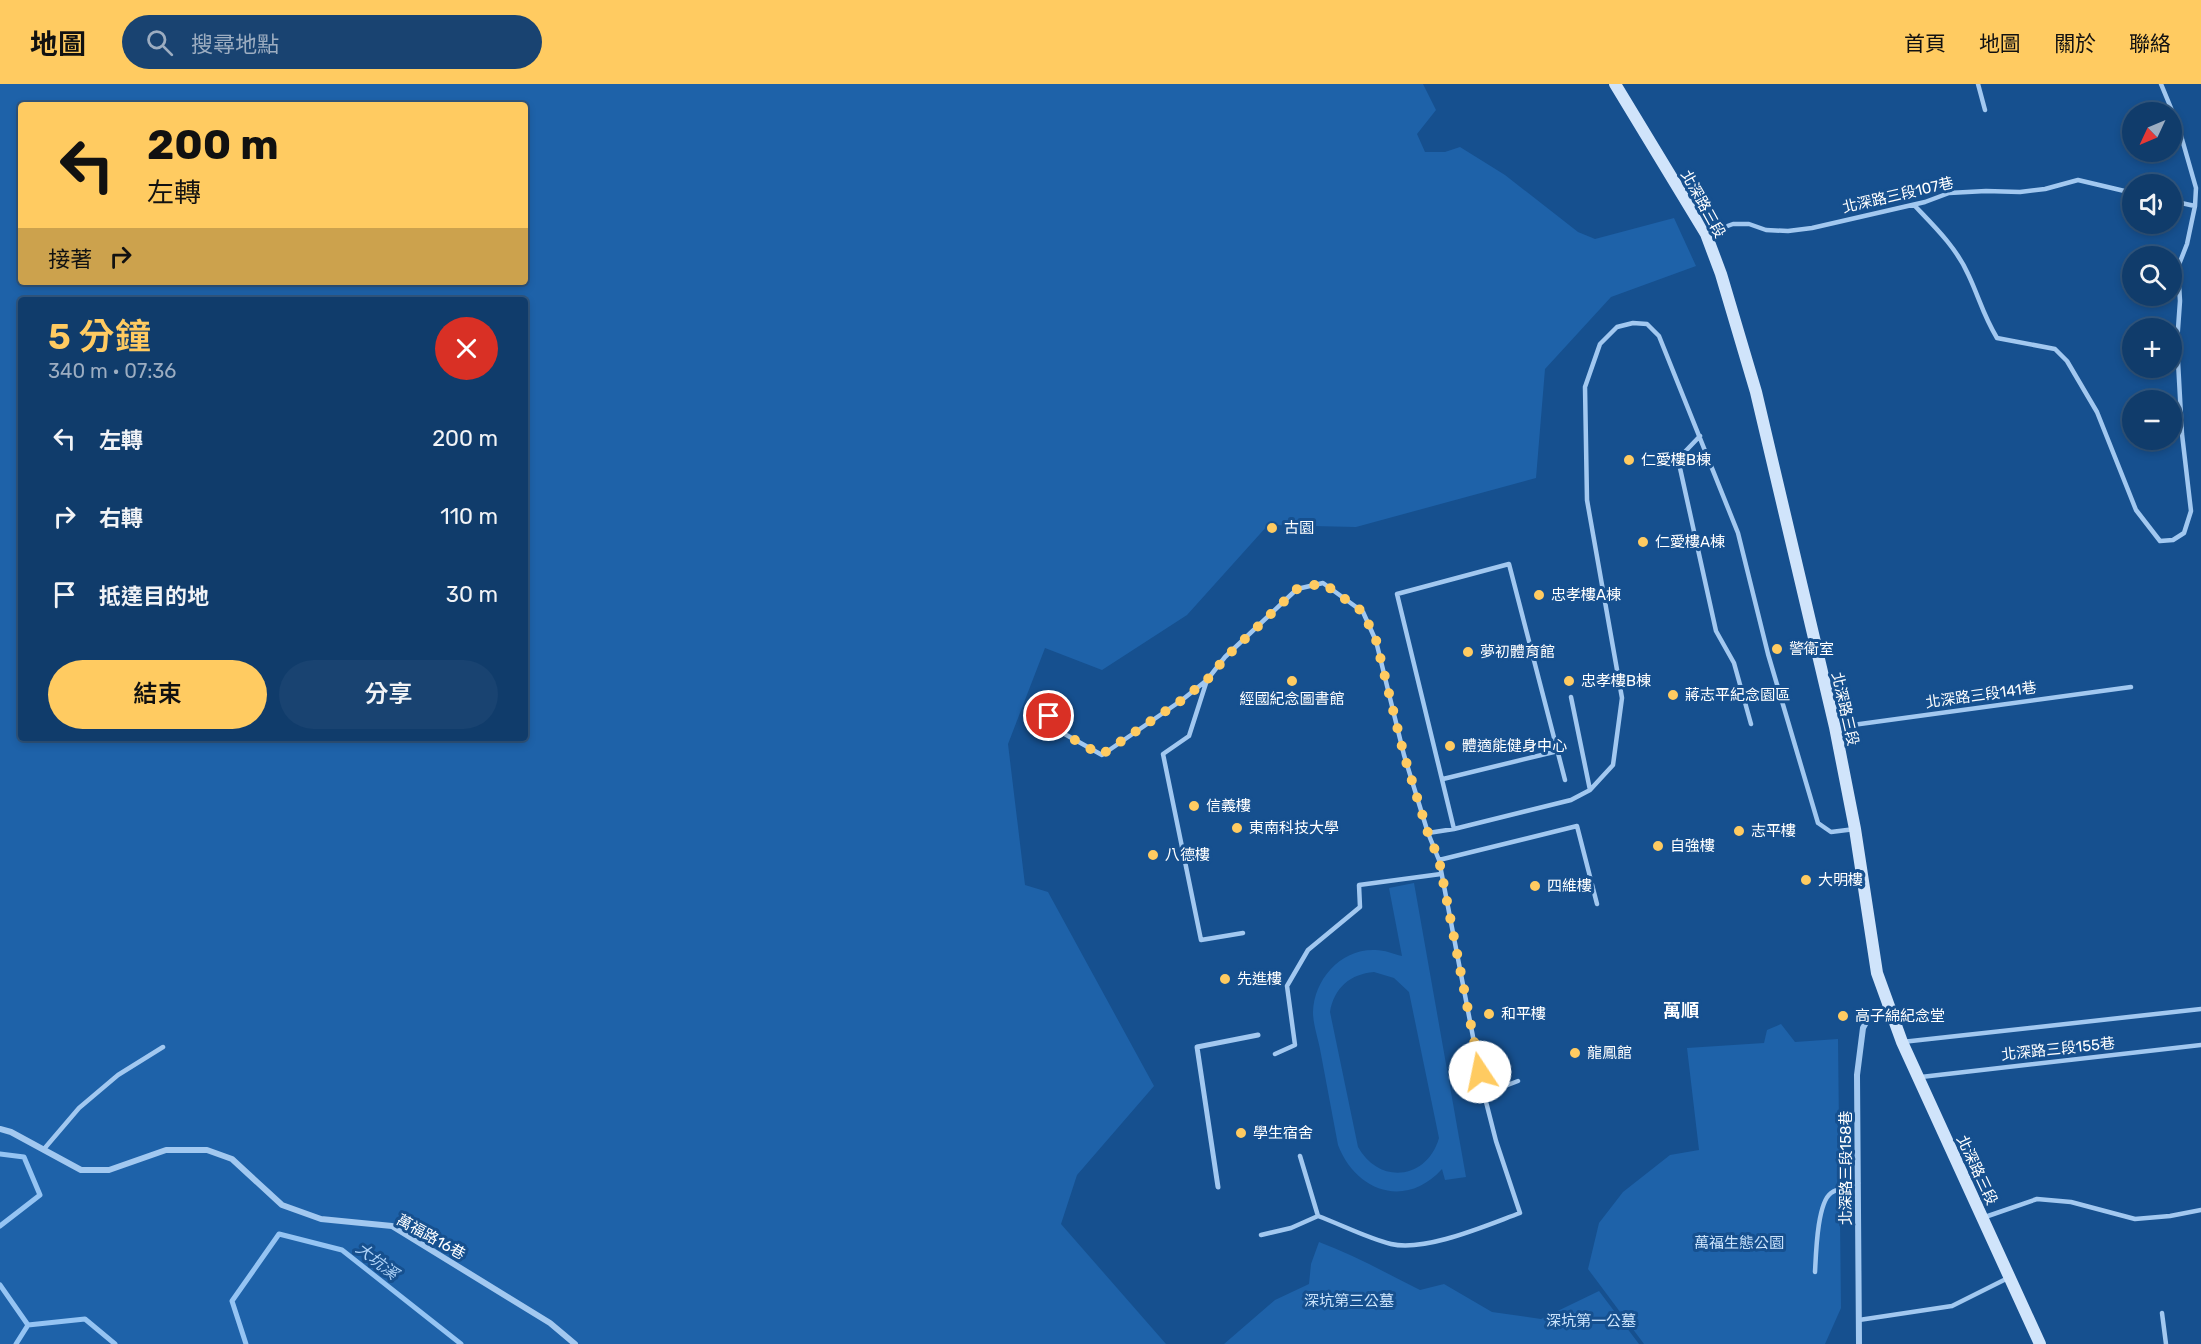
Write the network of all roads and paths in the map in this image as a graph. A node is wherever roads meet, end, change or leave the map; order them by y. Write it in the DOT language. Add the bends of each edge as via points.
graph roads {
  1 [pos="1615,84"];
  2 [pos="1978,84"];
  3 [pos="2161,84"];
  4 [pos="1985,110"];
  5 [pos="2122,190"];
  6 [pos="2182,203"];
  7 [pos="1914,205"];
  8 [pos="2195,206"];
  9 [pos="1706,234"];
  10 [pos="1700,436"];
  11 [pos="1207,680"];
  12 [pos="2131,687"];
  13 [pos="1570,698"];
  14 [pos="1036,701"];
  15 [pos="1751,724"];
  16 [pos="1835,727"];
  17 [pos="1558,751"];
  18 [pos="1443,779"];
  19 [pos="1565,780"];
  20 [pos="1590,790"];
  21 [pos="1454,829"];
  22 [pos="1855,829"];
  23 [pos="1428,833"];
  24 [pos="1439,860"];
  25 [pos="1441,874"];
  26 [pos="1597,904"];
  27 [pos="1243,933"];
  28 [pos="1888,1007"];
  29 [pos="2201,1009"];
  30 [pos="1258,1035"];
  31 [pos="1902,1042"];
  32 [pos="2201,1045"];
  33 [pos="163,1047"];
  34 [pos="1275,1054"];
  35 [pos="1918,1077"];
  36 [pos="1518,1081"];
  37 [pos="1484,1094"];
  38 [pos="0,1129"];
  39 [pos="44,1149"];
  40 [pos="1300,1156"];
  41 [pos="1858,1183"];
  42 [pos="1218,1187"];
  43 [pos="2201,1210"];
  44 [pos="1318,1216"];
  45 [pos="1982,1218"];
  46 [pos="1261,1235"];
  47 [pos="1815,1272"];
  48 [pos="2009,1277"];
  49 [pos="2162,1313"];
  50 [pos="1859,1320"];
  51 [pos="575,1344"];
  52 [pos="1859,1344"];
  53 [pos="2040,1344"];
  54 [pos="2166,1344"];
  1 -- 9 [label="main road, 北深路三段"];
  2 -- 4 [label="lane"];
  3 -- 8 [label="lane" via="2178,125 2196,188"];
  5 -- 7 [label="lane, 北深路三段107巷" via="2078,180 2020,192 1949,193"];
  6 -- 8 [label="lane"];
  7 -- 8 [label="lane" via="1950,244 1968,273 1997,338 2055,350 2067,361 2097,412 2136,510 2160,541 2173,540 2184,533 2191,511 2177,343 2178,267"];
  7 -- 9 [label="lane, 北深路三段107巷" via="1812,228 1766,230 1732,224"];
  9 -- 16 [label="main road, 北深路三段" via="1756,392"];
  10 -- 15 [label="lane" via="1678,459 1716,631 1734,663"];
  10 -- 20 [label="lane" via="1659,336 1647,324 1634,322 1617,327 1600,344 1584,387 1587,500 1622,699 1613,765"];
  10 -- 22 [label="lane" via="1738,533 1768,654 1818,823 1831,832"];
  11 -- 14 [label="lane" via="1101,755 1061,732"];
  11 -- 23 [label="lane" via="1297,589 1323,583 1363,612 1376,640"];
  11 -- 27 [label="lane" via="1189,736 1163,754 1201,940"];
  12 -- 16 [label="lane, 北深路三段141巷"];
  13 -- 20 [label="lane"];
  16 -- 22 [label="main road, 北深路三段"];
  17 -- 18 [label="lane"];
  17 -- 18 [label="lane" via="1509,564 1397,594"];
  17 -- 19 [label="lane"];
  18 -- 21 [label="lane"];
  20 -- 21 [label="lane" via="1571,800"];
  21 -- 23 [label="lane"];
  22 -- 28 [label="main road, 北深路三段" via="1877,973"];
  23 -- 24 [label="lane"];
  24 -- 25 [label="lane"];
  24 -- 26 [label="lane" via="1576,826"];
  25 -- 34 [label="lane" via="1359,885 1360,907 1308,950 1287,986 1295,1046"];
  25 -- 37 [label="lane"];
  28 -- 31 [label="main road, 北深路三段"];
  28 -- 41 [label="street, 北深路三段158巷" via="1871,1013 1863,1028 1857,1075"];
  29 -- 31 [label="lane"];
  30 -- 42 [label="street" via="1197,1047"];
  31 -- 35 [label="main road, 北深路三段"];
  32 -- 35 [label="lane, 北深路三段155巷"];
  33 -- 39 [label="lane" via="118,1075 79,1108"];
  35 -- 45 [label="main road, 北深路三段"];
  36 -- 37 [label="lane"];
  37 -- 44 [label="lane" via="1520,1214 1426,1244 1393,1245"];
  38 -- 39 [label="street, 萬福路16巷"];
  39 -- 51 [label="street, 萬福路16巷" via="81,1170 109,1170 166,1150 207,1150 232,1159 282,1205 321,1219 392,1226 550,1323"];
  40 -- 44 [label="lane"];
  41 -- 47 [label="lane" via="1834,1191 1825,1200"];
  41 -- 50 [label="street, 北深路三段158巷"];
  43 -- 45 [label="lane" via="2135,1219 2071,1202 2037,1200"];
  44 -- 46 [label="lane"];
  45 -- 48 [label="main road, 北深路三段"];
  48 -- 50 [label="lane" via="1952,1306"];
  48 -- 53 [label="main road, 北深路三段"];
  49 -- 54 [label="lane"];
  50 -- 52 [label="street, 北深路三段158巷"];
}
